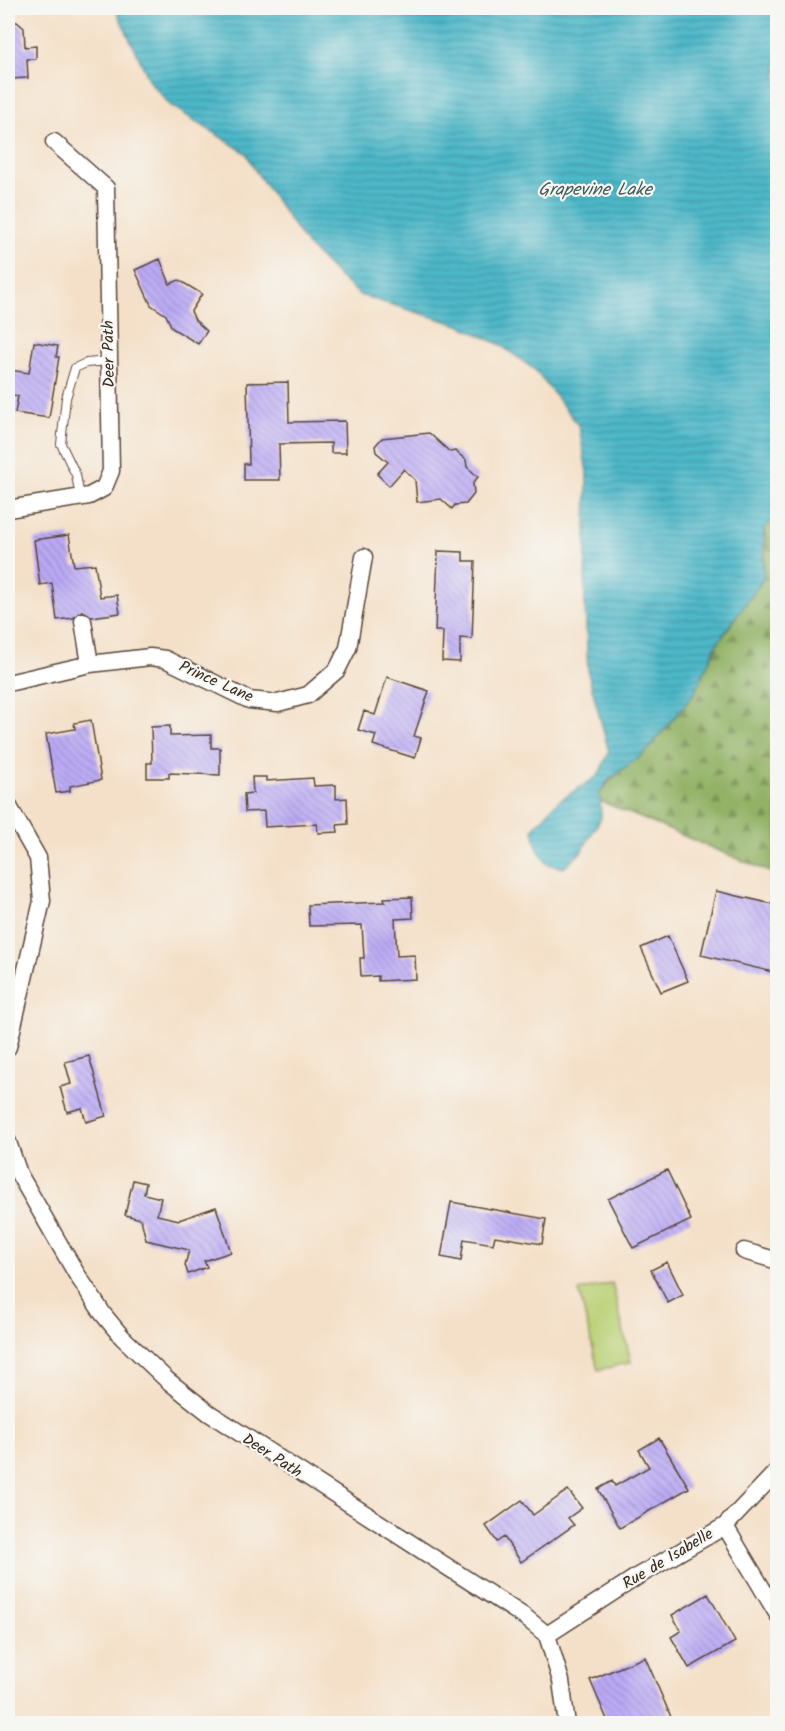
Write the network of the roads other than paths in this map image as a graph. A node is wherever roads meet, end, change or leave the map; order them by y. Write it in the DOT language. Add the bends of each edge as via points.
graph roads {
  1 [pos="54,142"];
  2 [pos="109,361"];
  3 [pos="80,497"];
  4 [pos="8,508"];
  5 [pos="363,557"];
  6 [pos="83,621"];
  7 [pos="90,664"];
  8 [pos="8,683"];
  9 [pos="8,805"];
  10 [pos="8,1047"];
  11 [pos="8,1142"];
  12 [pos="744,1251"];
  13 [pos="777,1261"];
  14 [pos="777,1470"];
  15 [pos="725,1526"];
  16 [pos="777,1615"];
  17 [pos="547,1635"];
  18 [pos="567,1724"];
  1 -- 2 [label="street, Deer Path" via="106,188"];
  2 -- 3 [label="street, Deer Path" via="111,471 104,488"];
  2 -- 3 [label="lane" via="75,368 66,398 61,444 76,475"];
  3 -- 4 [label="street, Deer Path"];
  5 -- 7 [label="street, Prince Lane" via="348,648 336,670 309,695 278,703 249,700 165,658"];
  6 -- 7 [label="street"];
  7 -- 8 [label="street, Prince Lane"];
  9 -- 10 [label="street" via="38,858 42,901"];
  11 -- 17 [label="street, Deer Path" via="19,1174 97,1305 122,1337 167,1380 209,1413"];
  12 -- 13 [label="street"];
  14 -- 15 [label="street, Rue de Isabelle"];
  15 -- 16 [label="street"];
  15 -- 17 [label="street, Rue de Isabelle"];
  17 -- 18 [label="street" via="559,1673"];
}
